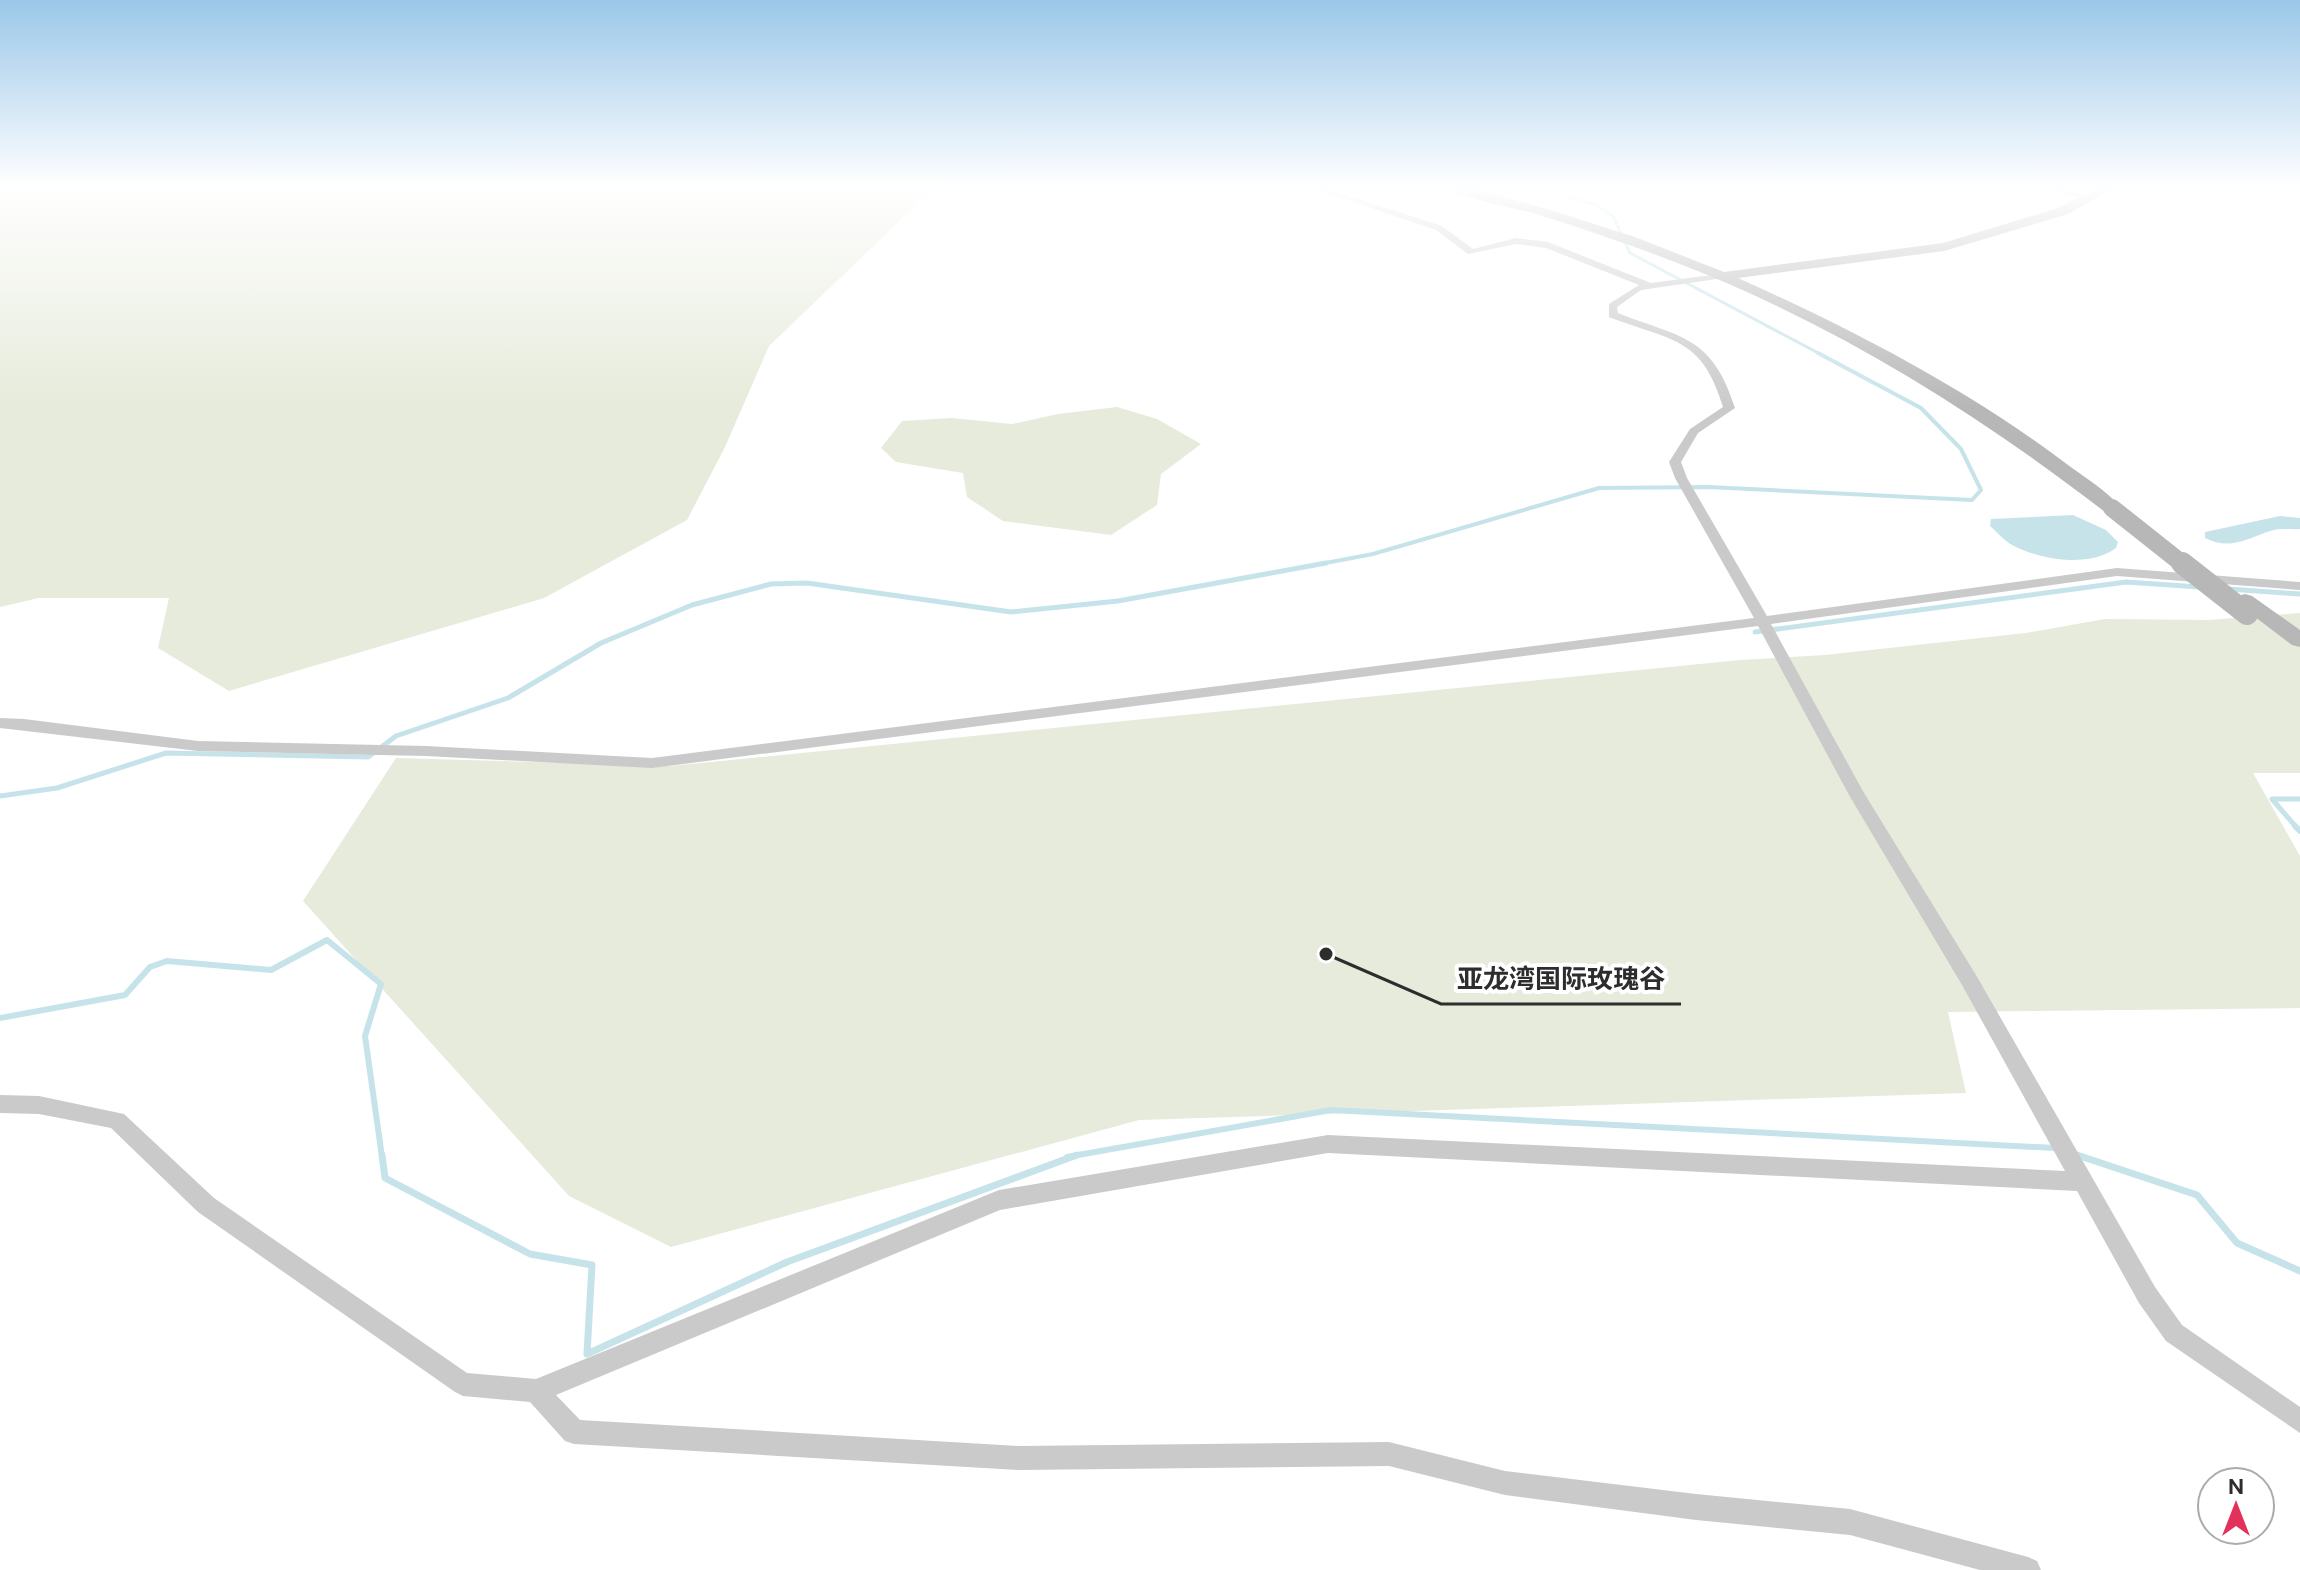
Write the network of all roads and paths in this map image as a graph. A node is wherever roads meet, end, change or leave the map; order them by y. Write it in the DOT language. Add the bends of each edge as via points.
graph roads {
  1 [pos="1586,260"];
  2 [pos="1683,260"];
  3 [pos="1699,260"];
  4 [pos="1843,260"];
  5 [pos="1731,275"];
  6 [pos="1650,286"];
  7 [pos="2118,507"];
  8 [pos="2300,586"];
  9 [pos="2246,607"];
  10 [pos="1763,621"];
  11 [pos="2300,640"];
  12 [pos="2300,651"];
  13 [pos="0,723"];
  14 [pos="0,1104"];
  15 [pos="2080,1181"];
  16 [pos="536,1391"];
  17 [pos="2300,1421"];
  18 [pos="2028,1570"];
  1 -- 6 [label="street"];
  2 -- 7 [label="main road" via="1805,311 1884,353"];
  3 -- 5 [label="main road"];
  4 -- 5 [label="main road"];
  5 -- 6 [label="street"];
  5 -- 7 [label="main road" via="1902,353 1990,407"];
  6 -- 10 [label="street" via="1621,297 1612,306 1613,315 1689,343 1711,360 1723,381 1729,408 1694,431 1675,462"];
  7 -- 9 [label="main road, bridge"];
  8 -- 10 [label="street" via="2117,572"];
  9 -- 11 [label="main road"];
  9 -- 12 [label="main road"];
  10 -- 13 [label="street" via="652,763 198,746"];
  10 -- 15 [label="street"];
  14 -- 16 [label="street" via="39,1105 117,1120 206,1205 463,1384"];
  15 -- 16 [label="street" via="1328,1144 999,1200"];
  15 -- 17 [label="street" via="2174,1333"];
  16 -- 18 [label="street" via="574,1432 1020,1458 1389,1454 1505,1483 1850,1522"];
}
